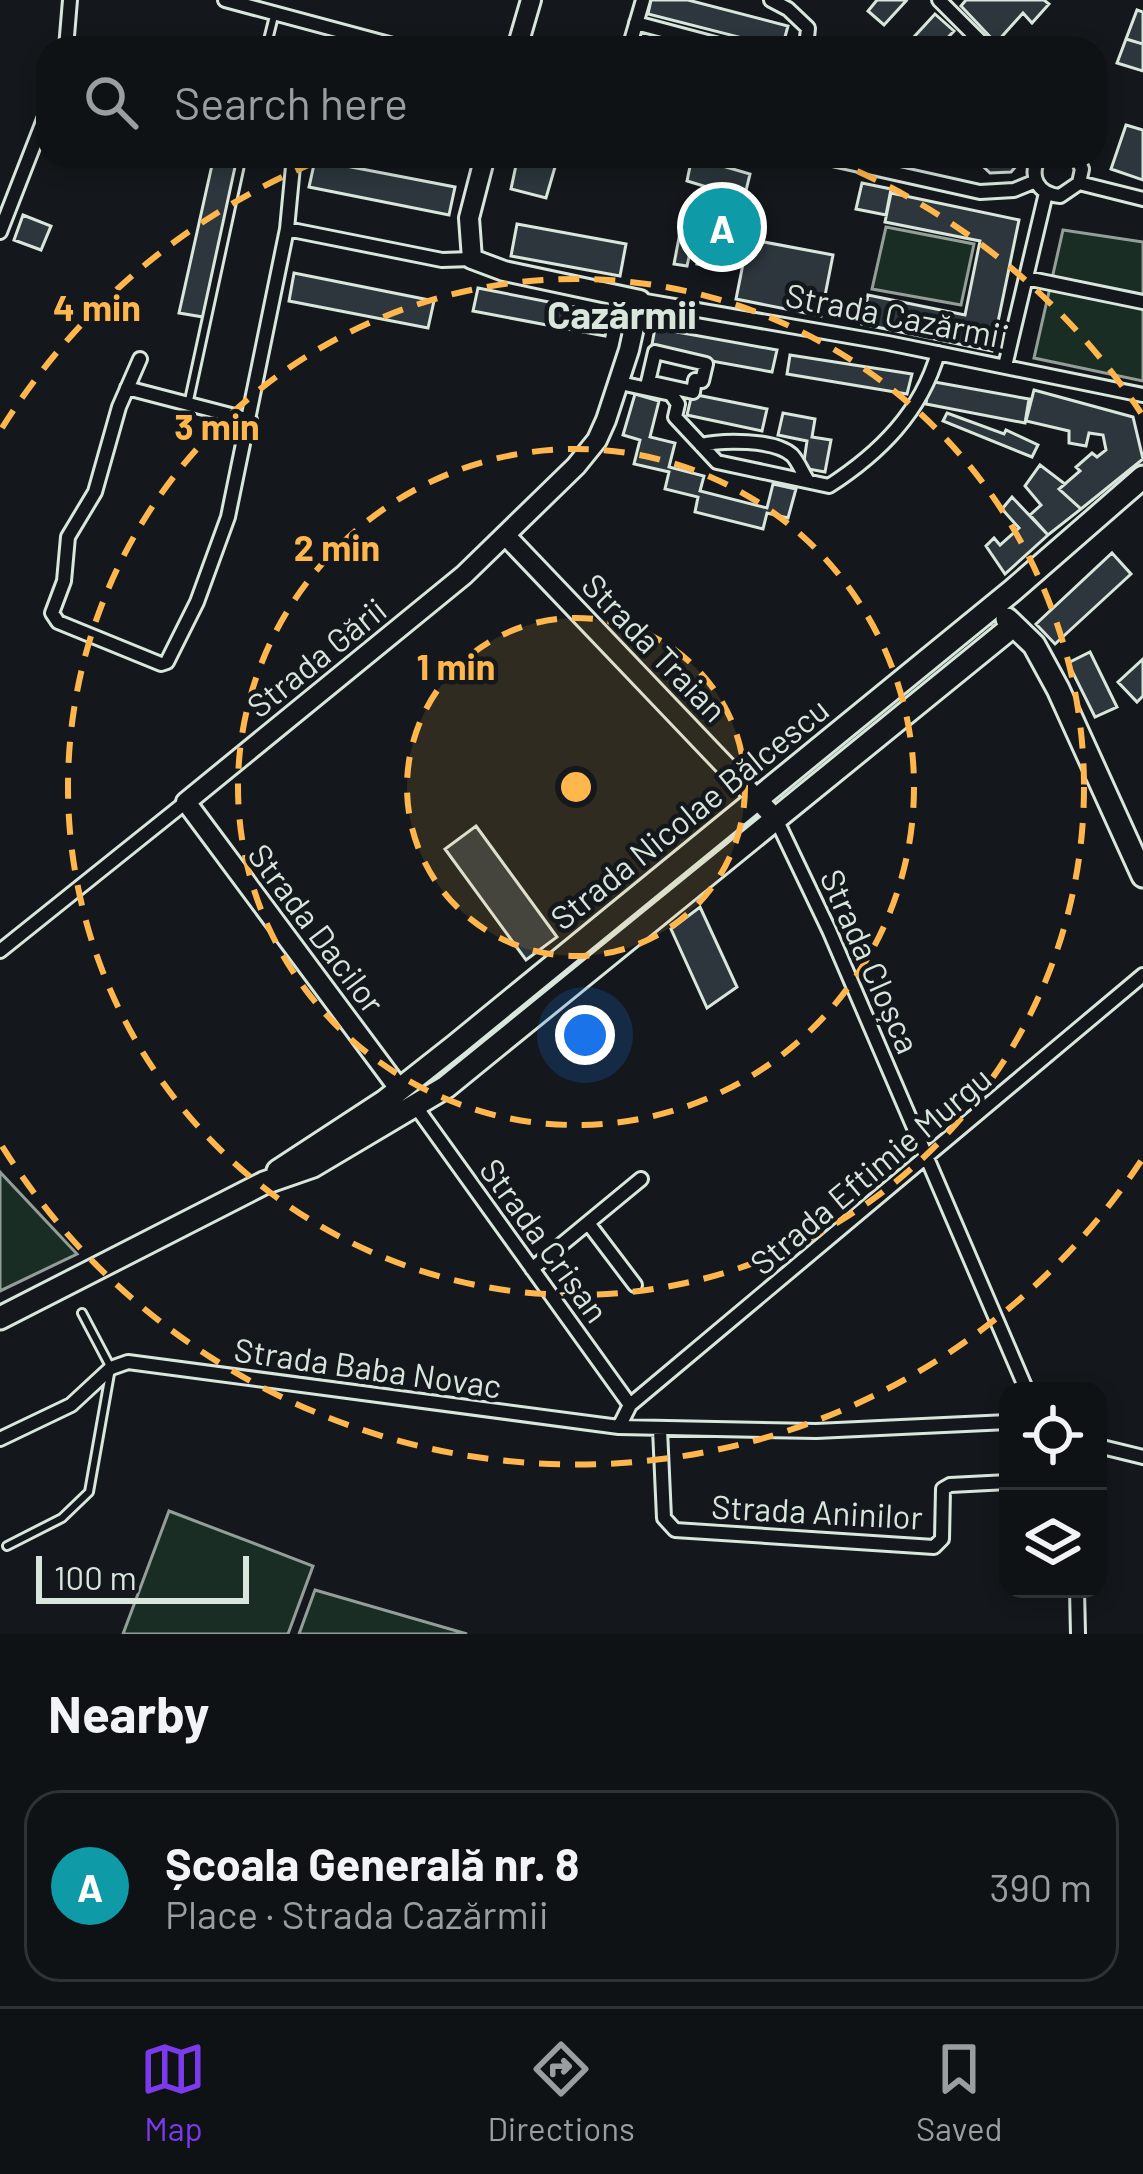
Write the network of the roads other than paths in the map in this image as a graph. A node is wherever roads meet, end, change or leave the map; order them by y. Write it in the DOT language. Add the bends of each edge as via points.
graph roads {
  1 [pos="70,0"];
  2 [pos="225,0"];
  3 [pos="531,0"];
  4 [pos="643,0"];
  5 [pos="771,0"];
  6 [pos="948,3"];
  7 [pos="274,12"];
  8 [pos="636,23"];
  9 [pos="67,36"];
  10 [pos="269,36"];
  11 [pos="361,36"];
  12 [pos="520,36"];
  13 [pos="632,36"];
  14 [pos="685,36"];
  15 [pos="807,36"];
  16 [pos="977,36"];
  17 [pos="36,140"];
  18 [pos="239,168"];
  19 [pos="293,168"];
  20 [pos="482,168"];
  21 [pos="873,168"];
  22 [pos="1036,168"];
  23 [pos="1081,168"];
  24 [pos="1079,183"];
  25 [pos="1041,187"];
  26 [pos="1143,199"];
  27 [pos="287,229"];
  28 [pos="0,232"];
  29 [pos="472,259"];
  30 [pos="1026,278"];
  31 [pos="640,300"];
  32 [pos="1143,302"];
  33 [pos="938,353"];
  34 [pos="140,358"];
  35 [pos="1005,366"];
  36 [pos="1143,376"];
  37 [pos="620,382"];
  38 [pos="648,382"];
  39 [pos="128,388"];
  40 [pos="1140,394"];
  41 [pos="188,405"];
  42 [pos="250,420"];
  43 [pos="701,445"];
  44 [pos="1143,477"];
  45 [pos="808,482"];
  46 [pos="507,537"];
  47 [pos="996,604"];
  48 [pos="1013,626"];
  49 [pos="759,798"];
  50 [pos="186,802"];
  51 [pos="776,819"];
  52 [pos="1143,875"];
  53 [pos="0,951"];
  54 [pos="1143,975"];
  55 [pos="408,1098"];
  56 [pos="927,1159"];
  57 [pos="641,1179"];
  58 [pos="588,1222"];
  59 [pos="532,1270"];
  60 [pos="635,1285"];
  61 [pos="82,1313"];
  62 [pos="0,1318"];
  63 [pos="110,1368"];
  64 [pos="1023,1382"];
  65 [pos="630,1405"];
  66 [pos="999,1422"];
  67 [pos="619,1427"];
  68 [pos="660,1429"];
  69 [pos="0,1439"];
  70 [pos="1107,1448"];
  71 [pos="1143,1457"];
  72 [pos="999,1482"];
  73 [pos="7,1546"];
  74 [pos="1077,1598"];
  75 [pos="1078,1634"];
  1 -- 9 [label="street"];
  2 -- 7 [label="street"];
  3 -- 12 [label="street"];
  4 -- 8 [label="street"];
  5 -- 15 [label="street" via="808,28"];
  6 -- 16 [label="street"];
  7 -- 10 [label="lane"];
  7 -- 11 [label="street"];
  8 -- 13 [label="street"];
  8 -- 14 [label="street"];
  17 -- 28 [label="street"];
  18 -- 41 [label="lane"];
  19 -- 27 [label="street"];
  20 -- 29 [label="street" via="469,218"];
  21 -- 25 [label="street" via="980,192"];
  22 -- 25 [label="street"];
  23 -- 24 [label="street"];
  24 -- 25 [label="street" via="1060,196"];
  24 -- 26 [label="street"];
  25 -- 30 [label="street"];
  27 -- 29 [label="street, Strada Cazărmii"];
  27 -- 42 [label="street"];
  29 -- 31 [label="street, Strada Cazărmii"];
  30 -- 32 [label="street"];
  30 -- 35 [label="street"];
  31 -- 33 [label="street, Strada Cazărmii"];
  31 -- 37 [label="street, Strada Gării"];
  33 -- 35 [label="street, Strada Cazărmii"];
  33 -- 45 [label="street" via="921,399 892,434 829,486"];
  34 -- 39 [label="street"];
  35 -- 40 [label="street, Strada Cazărmii"];
  36 -- 40 [label="street"];
  37 -- 43 [label="street" via="671,394 676,417"];
  37 -- 46 [label="street, Strada Gării" via="597,440"];
  38 -- 38 [label="street" via="693,392 706,364 655,352"];
  39 -- 41 [label="street"];
  39 -- 42 [label="street" via="94,492 68,537 52,613 154,664 174,653 197,602"];
  41 -- 42 [label="street"];
  43 -- 45 [label="street" via="717,463"];
  43 -- 45 [label="street" via="725,439 780,449"];
  44 -- 47 [label="main road, Strada Nicolae Bălcescu"];
  46 -- 49 [label="street, Strada Traian"];
  46 -- 50 [label="street, Strada Gării"];
  47 -- 48 [label="main road"];
  47 -- 49 [label="main road, Strada Nicolae Bălcescu"];
  48 -- 51 [label="main road, Strada Nicolae Bălcescu"];
  48 -- 52 [label="main road" via="1034,645 1058,689"];
  49 -- 51 [label="street, Strada Traian"];
  49 -- 55 [label="main road, Strada Nicolae Bălcescu"];
  50 -- 53 [label="street, Strada Gării"];
  50 -- 55 [label="street, Strada Dacilor"];
  51 -- 55 [label="main road, Strada Nicolae Bălcescu" via="508,1039"];
  51 -- 56 [label="street, Strada Cloșca"];
  54 -- 56 [label="street, Strada Eftimie Murgu"];
  55 -- 59 [label="street, Strada Crișan"];
  55 -- 62 [label="main road, Strada Nicolae Bălcescu" via="313,1166 264,1183"];
  56 -- 64 [label="street, Strada Cloșca"];
  56 -- 65 [label="street, Strada Eftimie Murgu"];
  57 -- 58 [label="street"];
  58 -- 59 [label="street"];
  58 -- 60 [label="street"];
  59 -- 65 [label="street, Strada Crișan"];
  61 -- 63 [label="lane"];
  63 -- 67 [label="street, Strada Baba Novac" via="128,1362"];
  63 -- 69 [label="street" via="70,1405"];
  63 -- 73 [label="lane" via="89,1492 62,1518"];
  65 -- 67 [label="street"];
  66 -- 68 [label="street, Strada Baba Novac"];
  67 -- 68 [label="street, Strada Baba Novac"];
  68 -- 72 [label="street, Strada Aninilor" via="664,1518 675,1530 934,1547 942,1539 943,1489"];
  70 -- 71 [label="street"];
  74 -- 75 [label="street"];
}
